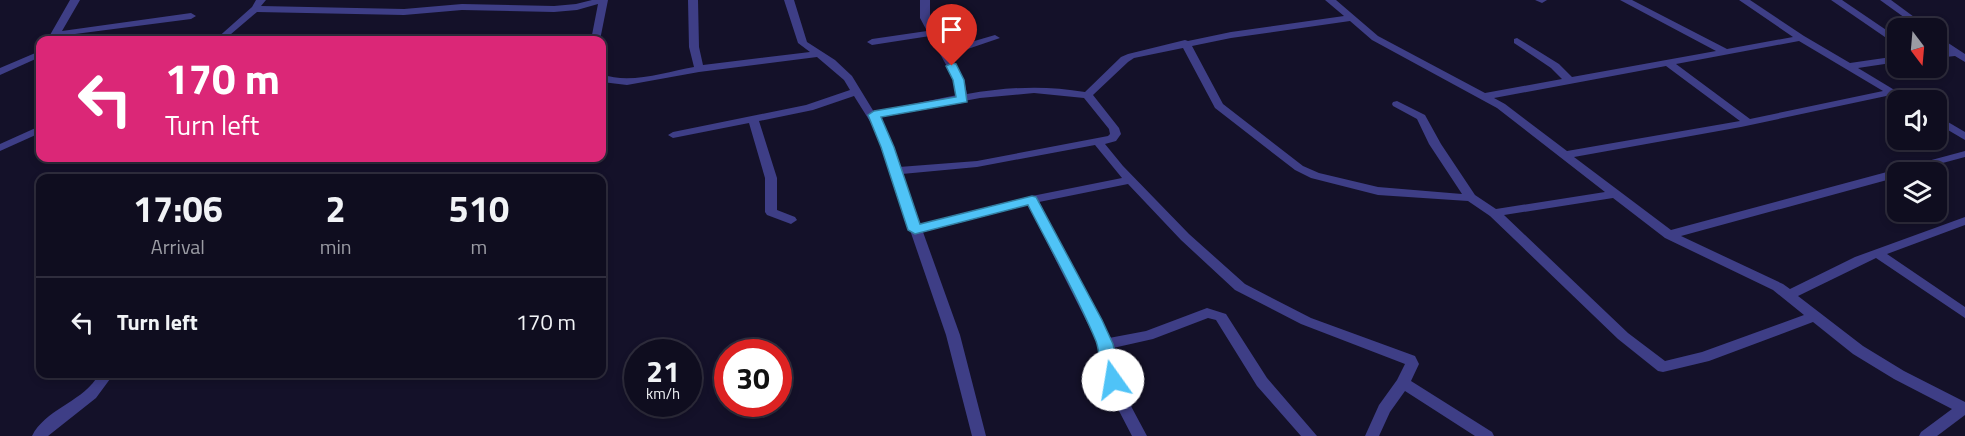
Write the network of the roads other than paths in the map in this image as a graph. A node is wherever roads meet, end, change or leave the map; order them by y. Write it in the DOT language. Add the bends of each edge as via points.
graph roads {
  1 [pos="75,0"];
  2 [pos="354,0"];
  3 [pos="603,0"];
  4 [pos="693,0"];
  5 [pos="789,0"];
  6 [pos="925,0"];
  7 [pos="1330,0"];
  8 [pos="1624,0"];
  9 [pos="1744,0"];
  10 [pos="1836,0"];
  11 [pos="1885,0"];
  12 [pos="258,4"];
  13 [pos="343,10"];
  14 [pos="190,16"];
  15 [pos="1353,18"];
  16 [pos="1910,18"];
  17 [pos="933,33"];
  18 [pos="1887,35"];
  19 [pos="54,36"];
  20 [pos="65,36"];
  21 [pos="223,36"];
  22 [pos="597,36"];
  23 [pos="994,38"];
  24 [pos="1801,38"];
  25 [pos="1517,41"];
  26 [pos="872,42"];
  27 [pos="1185,43"];
  28 [pos="1947,46"];
  29 [pos="1726,52"];
  30 [pos="945,53"];
  31 [pos="818,54"];
  32 [pos="36,56"];
  33 [pos="1961,56"];
  34 [pos="1887,61"];
  35 [pos="1668,63"];
  36 [pos="1849,66"];
  37 [pos="699,69"];
  38 [pos="0,72"];
  39 [pos="606,80"];
  40 [pos="1569,80"];
  41 [pos="1888,90"];
  42 [pos="856,91"];
  43 [pos="1887,93"];
  44 [pos="1087,95"];
  45 [pos="1487,96"];
  46 [pos="963,99"];
  47 [pos="1397,104"];
  48 [pos="874,115"];
  49 [pos="753,118"];
  50 [pos="1748,122"];
  51 [pos="1947,125"];
  52 [pos="36,131"];
  53 [pos="673,135"];
  54 [pos="1965,137"];
  55 [pos="1100,144"];
  56 [pos="0,148"];
  57 [pos="1965,154"];
  58 [pos="1564,155"];
  59 [pos="1935,162"];
  60 [pos="895,171"];
  61 [pos="1887,175"];
  62 [pos="1130,180"];
  63 [pos="1614,194"];
  64 [pos="1472,198"];
  65 [pos="1032,200"];
  66 [pos="1494,213"];
  67 [pos="791,220"];
  68 [pos="1965,221"];
  69 [pos="915,230"];
  70 [pos="1669,235"];
  71 [pos="1877,254"];
  72 [pos="1789,295"];
  73 [pos="1965,313"];
  74 [pos="1814,316"];
  75 [pos="1105,344"];
  76 [pos="102,378"];
  77 [pos="1403,383"];
  78 [pos="1964,408"];
  79 [pos="39,436"];
  80 [pos="979,436"];
  81 [pos="1140,436"];
  82 [pos="1310,436"];
  83 [pos="1372,436"];
  84 [pos="1487,436"];
  85 [pos="1926,436"];
  1 -- 19 [label="street"];
  2 -- 13 [label="street"];
  3 -- 13 [label="street" via="554,9"];
  3 -- 22 [label="street"];
  4 -- 37 [label="street" via="694,47"];
  5 -- 31 [label="street" via="800,38"];
  6 -- 17 [label="street" via="924,15"];
  7 -- 15 [label="street"];
  8 -- 29 [label="street"];
  9 -- 24 [label="street"];
  10 -- 18 [label="street"];
  11 -- 16 [label="street"];
  12 -- 13 [label="street"];
  12 -- 21 [label="street"];
  14 -- 20 [label="street"];
  15 -- 27 [label="street"];
  15 -- 45 [label="street" via="1375,38"];
  17 -- 26 [label="street"];
  17 -- 30 [label="street"];
  23 -- 30 [label="street"];
  24 -- 29 [label="street"];
  24 -- 36 [label="street"];
  25 -- 40 [label="street"];
  27 -- 44 [label="street" via="1119,60 1101,85"];
  27 -- 64 [label="street" via="1213,100 1299,168 1315,176 1378,190"];
  28 -- 33 [label="street"];
  29 -- 35 [label="street"];
  30 -- 46 [label="street" via="959,80"];
  31 -- 37 [label="street"];
  31 -- 42 [label="street" via="841,71"];
  32 -- 38 [label="street"];
  34 -- 36 [label="street"];
  35 -- 40 [label="street"];
  35 -- 50 [label="street"];
  36 -- 41 [label="street"];
  37 -- 39 [label="street" via="627,82"];
  40 -- 45 [label="street"];
  42 -- 48 [label="street"];
  42 -- 49 [label="street" via="809,108"];
  43 -- 50 [label="street"];
  44 -- 46 [label="street" via="1047,90"];
  44 -- 55 [label="street" via="1116,134"];
  45 -- 58 [label="street"];
  46 -- 48 [label="street"];
  47 -- 64 [label="street" via="1421,117"];
  48 -- 60 [label="street"];
  49 -- 53 [label="street"];
  49 -- 67 [label="street" via="771,178 771,212"];
  50 -- 58 [label="street"];
  51 -- 54 [label="street"];
  52 -- 56 [label="street"];
  55 -- 60 [label="street" via="977,164"];
  55 -- 62 [label="street"];
  57 -- 59 [label="street"];
  58 -- 63 [label="street"];
  60 -- 69 [label="street"];
  61 -- 70 [label="street"];
  62 -- 65 [label="street"];
  62 -- 77 [label="street" via="1239,287 1306,321 1410,360 1412,364"];
  63 -- 66 [label="street"];
  63 -- 70 [label="street"];
  64 -- 66 [label="street"];
  65 -- 69 [label="street"];
  65 -- 75 [label="street"];
  66 -- 74 [label="street" via="1623,336 1663,367 1704,357"];
  68 -- 71 [label="street"];
  69 -- 80 [label="street" via="953,335"];
  70 -- 72 [label="street"];
  71 -- 72 [label="street"];
  71 -- 73 [label="street"];
  72 -- 74 [label="street"];
  74 -- 78 [label="street" via="1878,363"];
  75 -- 81 [label="street" via="1113,380"];
  75 -- 82 [label="street" via="1148,336 1208,313 1215,314 1228,327 1262,382"];
  76 -- 79 [label="street" via="99,388"];
  77 -- 83 [label="street" via="1383,409"];
  77 -- 84 [label="street"];
  78 -- 85 [label="street"];
}
